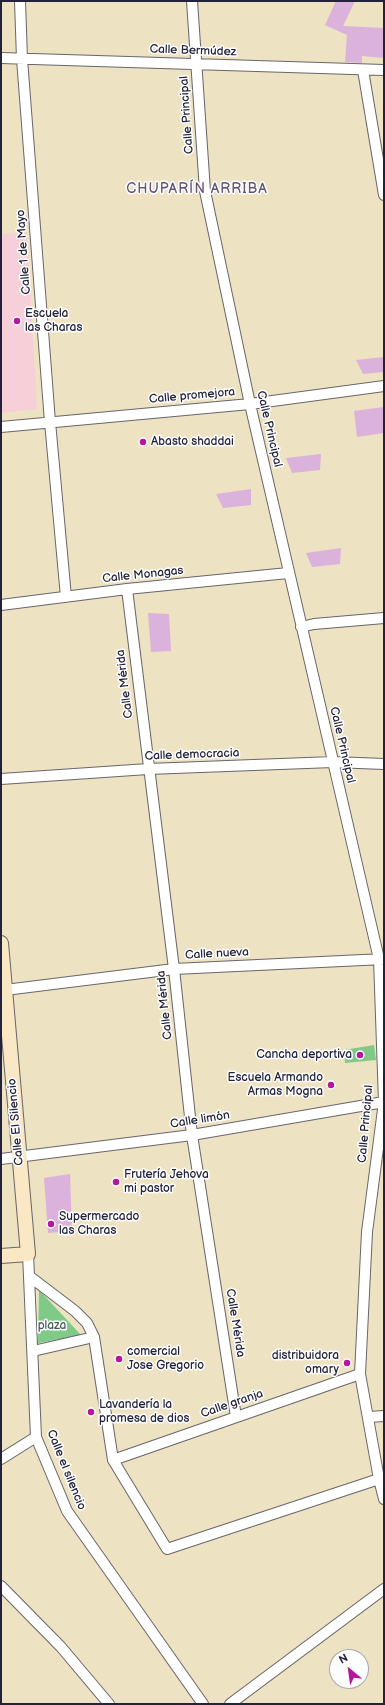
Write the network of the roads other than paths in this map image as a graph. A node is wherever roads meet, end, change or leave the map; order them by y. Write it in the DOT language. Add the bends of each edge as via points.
graph roads {
  1 [pos="20,1"];
  2 [pos="192,1"];
  3 [pos="1,58"];
  4 [pos="22,59"];
  5 [pos="196,64"];
  6 [pos="363,70"];
  7 [pos="384,70"];
  8 [pos="384,195"];
  9 [pos="384,386"];
  10 [pos="250,404"];
  11 [pos="50,422"];
  12 [pos="1,427"];
  13 [pos="288,573"];
  14 [pos="127,590"];
  15 [pos="66,597"];
  16 [pos="1,605"];
  17 [pos="384,618"];
  18 [pos="301,627"];
  19 [pos="333,762"];
  20 [pos="384,764"];
  21 [pos="148,769"];
  22 [pos="1,779"];
  23 [pos="1,943"];
  24 [pos="382,959"];
  25 [pos="174,969"];
  26 [pos="5,990"];
  27 [pos="384,1102"];
  28 [pos="192,1135"];
  29 [pos="19,1156"];
  30 [pos="1,1159"];
  31 [pos="28,1254"];
  32 [pos="1,1256"];
  33 [pos="29,1276"];
  34 [pos="94,1337"];
  35 [pos="33,1351"];
  36 [pos="360,1374"];
  37 [pos="369,1416"];
  38 [pos="384,1416"];
  39 [pos="236,1417"];
  40 [pos="36,1437"];
  41 [pos="1,1459"];
  42 [pos="113,1460"];
  43 [pos="379,1479"];
  44 [pos="384,1499"];
  45 [pos="1,1586"];
  46 [pos="384,1589"];
  47 [pos="109,1704"];
  48 [pos="203,1704"];
  49 [pos="230,1704"];
  1 -- 4 [label="street, Calle 1 de Mayo"];
  2 -- 5 [label="street, Calle Principal"];
  3 -- 4 [label="street, Calle Bermúdez"];
  4 -- 5 [label="street, Calle Bermúdez"];
  4 -- 11 [label="street, Calle 1 de Mayo"];
  5 -- 6 [label="street, Calle Bermúdez"];
  5 -- 10 [label="street, Calle Principal" via="205,191"];
  6 -- 7 [label="street, Calle Bermúdez"];
  6 -- 8 [label="street"];
  9 -- 10 [label="street, Calle promejora"];
  10 -- 11 [label="street, Calle promejora"];
  10 -- 13 [label="street, Calle Principal"];
  11 -- 12 [label="street, Calle promejora"];
  11 -- 15 [label="street, Calle 1 de Mayo"];
  13 -- 14 [label="street, Calle Monagas"];
  13 -- 18 [label="street, Calle Principal"];
  14 -- 15 [label="street, Calle Monagas"];
  14 -- 21 [label="street, Calle Mérida"];
  15 -- 16 [label="street, Calle Monagas"];
  17 -- 18 [label="street"];
  18 -- 19 [label="street, Calle Principal"];
  19 -- 20 [label="street, Calle democracia"];
  19 -- 21 [label="street, Calle democracia"];
  19 -- 24 [label="street, Calle Principal"];
  21 -- 22 [label="street, Calle democracia"];
  21 -- 25 [label="street, Calle Mérida"];
  23 -- 26 [label="street, Calle El Silencio"];
  24 -- 25 [label="street, Calle nueva"];
  24 -- 27 [label="street, Calle Principal"];
  25 -- 26 [label="street, Calle nueva"];
  25 -- 28 [label="street, Calle Mérida"];
  26 -- 29 [label="street, Calle El Silencio"];
  27 -- 28 [label="street, Calle limón"];
  27 -- 36 [label="street, Calle Principal" via="367,1232"];
  28 -- 29 [label="street, Calle limón"];
  28 -- 39 [label="street, Calle Mérida"];
  29 -- 30 [label="street, Calle limón"];
  29 -- 31 [label="street, Calle El Silencio"];
  31 -- 32 [label="street"];
  31 -- 33 [label="street, Calle el silencio"];
  33 -- 34 [label="street" via="76,1311 88,1323"];
  33 -- 35 [label="street, Calle el silencio"];
  34 -- 35 [label="street"];
  34 -- 42 [label="street"];
  35 -- 40 [label="street, Calle el silencio"];
  36 -- 37 [label="street, Calle Principal"];
  36 -- 39 [label="street, Calle granja"];
  37 -- 38 [label="street"];
  37 -- 43 [label="street, Calle Principal"];
  39 -- 42 [label="street, Calle granja"];
  40 -- 41 [label="street"];
  40 -- 48 [label="street, Calle el silencio" via="67,1511"];
  42 -- 43 [label="street" via="167,1549"];
  43 -- 44 [label="street, Calle Principal"];
  45 -- 47 [label="street" via="61,1647"];
  46 -- 49 [label="street"];
}
